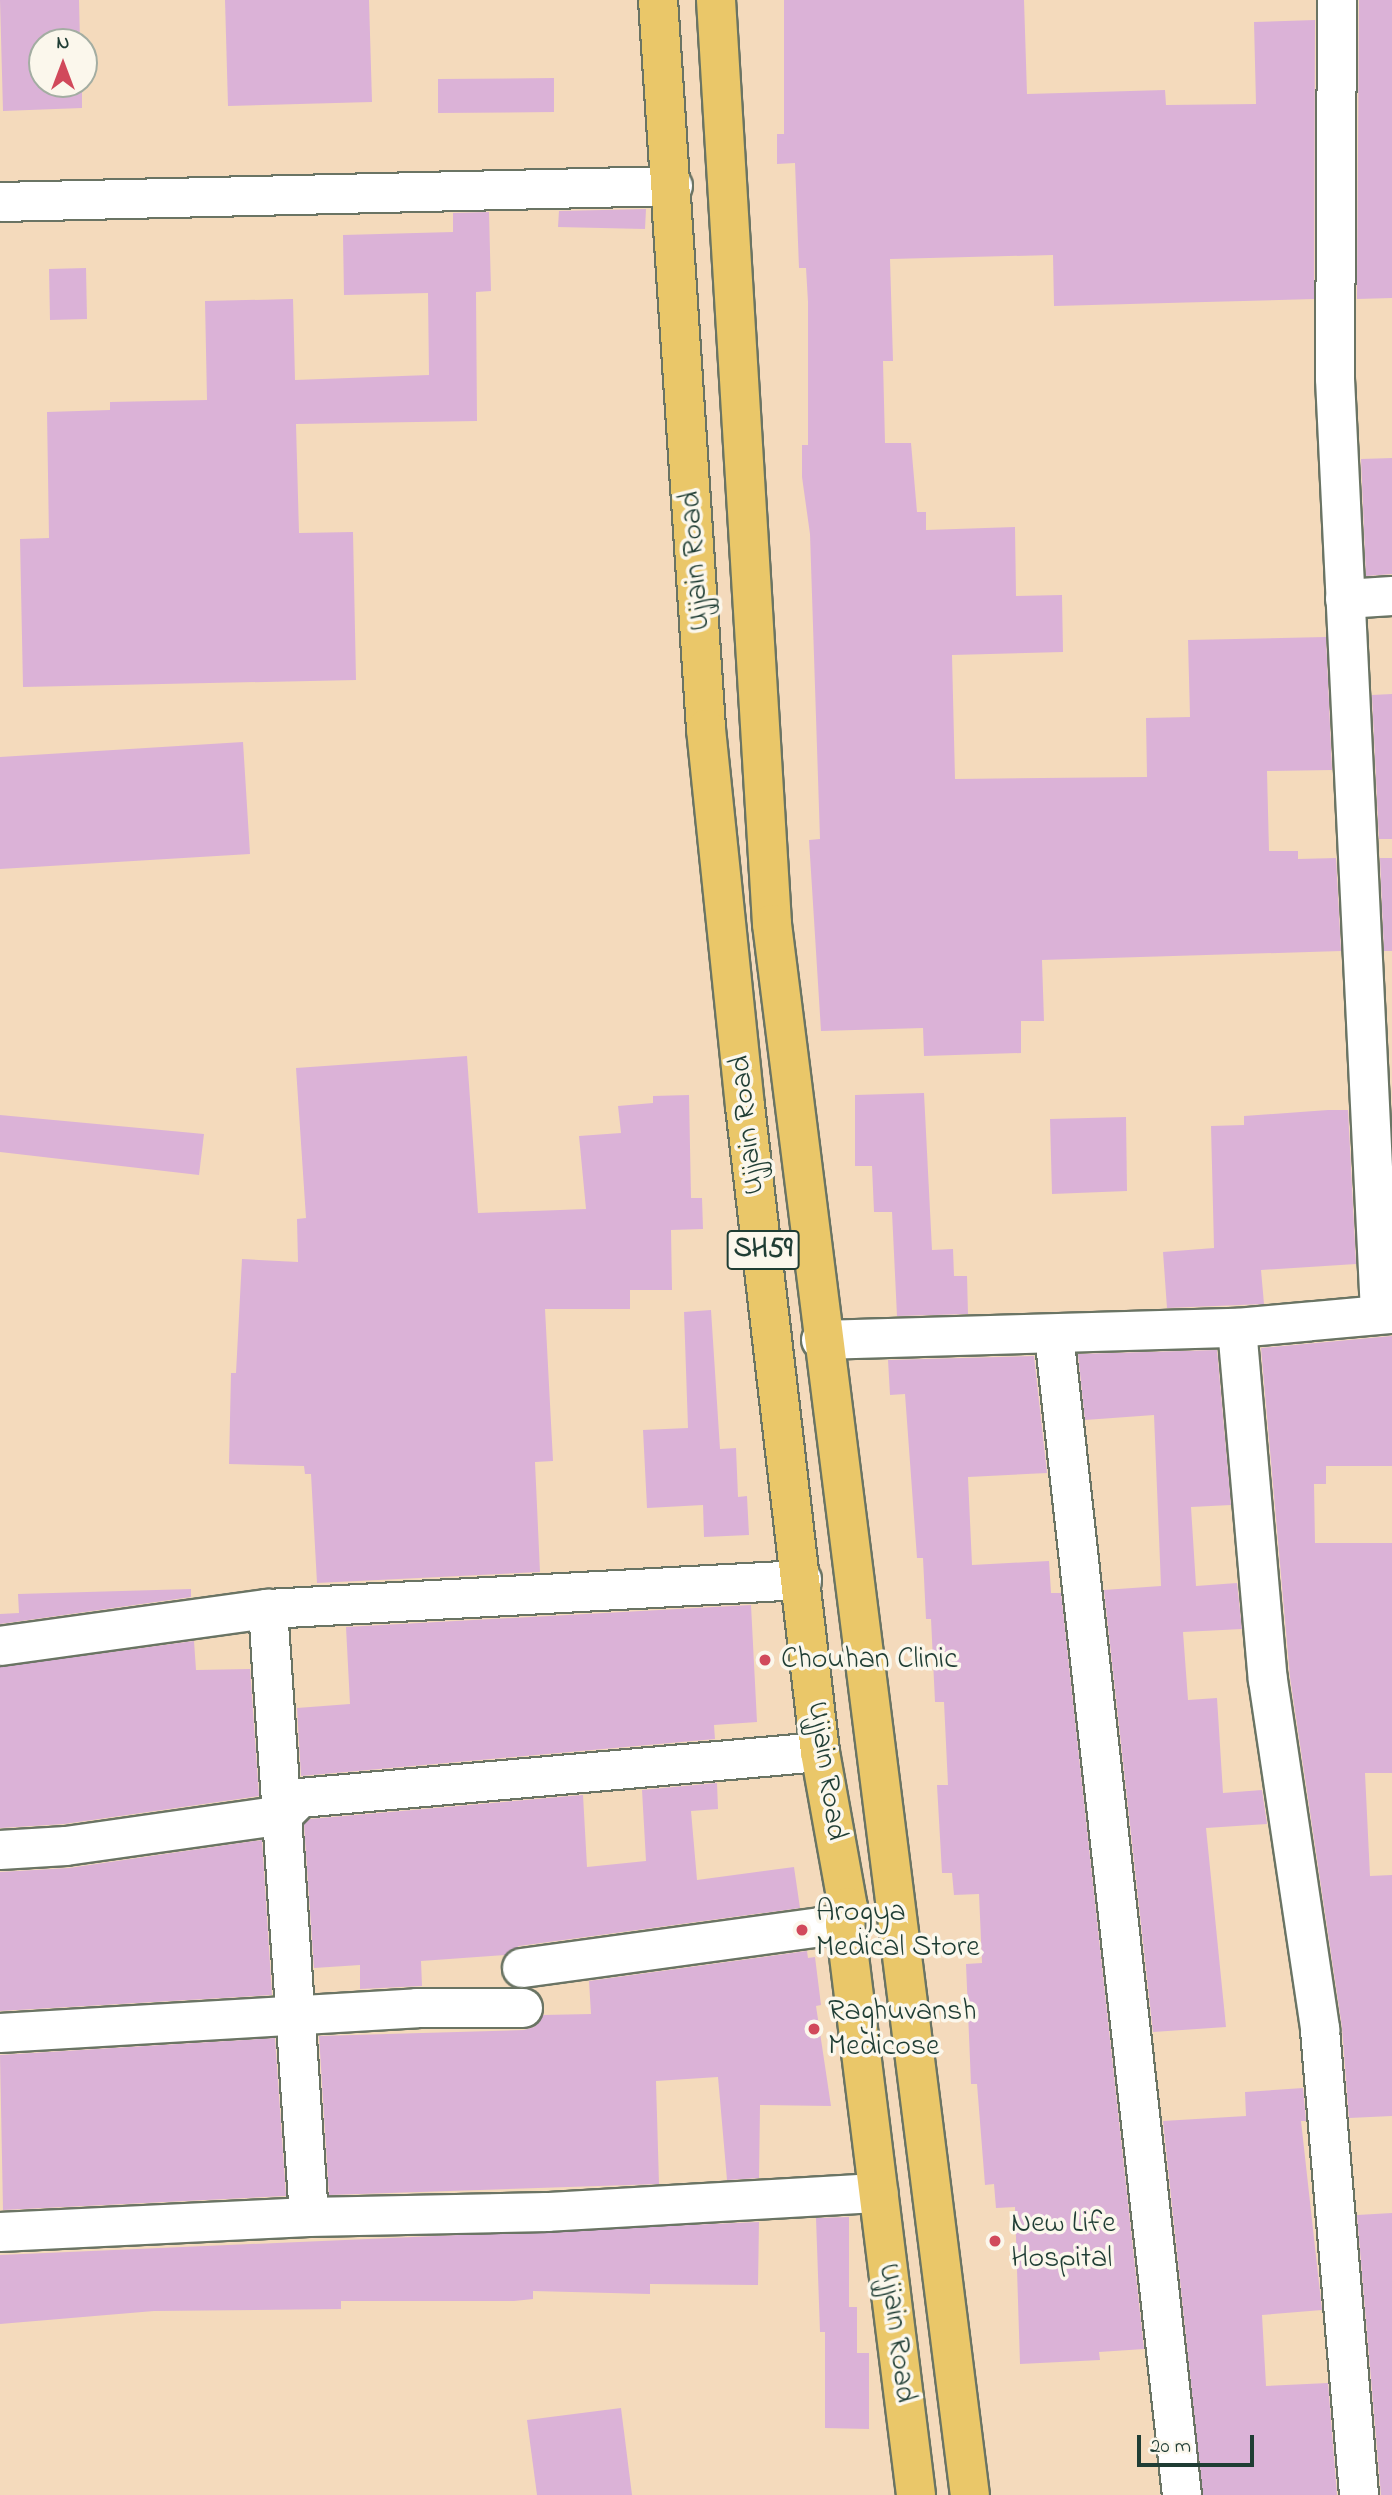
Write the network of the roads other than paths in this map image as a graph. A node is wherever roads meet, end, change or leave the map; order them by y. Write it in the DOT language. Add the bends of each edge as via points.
graph roads {
  1 [pos="658,0"];
  2 [pos="716,0"];
  3 [pos="1337,0"];
  4 [pos="673,186"];
  5 [pos="0,202"];
  6 [pos="1392,596"];
  7 [pos="1345,600"];
  8 [pos="1386,1314"];
  9 [pos="1237,1328"];
  10 [pos="1054,1334"];
  11 [pos="821,1340"];
  12 [pos="802,1580"];
  13 [pos="268,1609"];
  14 [pos="0,1646"];
  15 [pos="820,1752"];
  16 [pos="282,1815"];
  17 [pos="0,1850"];
  18 [pos="845,1924"];
  19 [pos="522,1968"];
  20 [pos="523,2008"];
  21 [pos="298,2017"];
  22 [pos="0,2033"];
  23 [pos="878,2193"];
  24 [pos="309,2217"];
  25 [pos="0,2232"];
  26 [pos="916,2495"];
  27 [pos="970,2495"];
  28 [pos="1182,2495"];
  29 [pos="1359,2495"];
  1 -- 4 [label="main road, Ujjain Road / SH59"];
  2 -- 11 [label="main road, Ujjain Road / SH59" via="772,924"];
  3 -- 7 [label="street" via="1335,379"];
  4 -- 5 [label="street"];
  4 -- 12 [label="main road, Ujjain Road / SH59" via="706,729 745,1106"];
  6 -- 7 [label="street"];
  7 -- 8 [label="street"];
  8 -- 9 [label="street"];
  9 -- 10 [label="street"];
  9 -- 29 [label="street" via="1268,1680 1320,2030"];
  10 -- 11 [label="street"];
  10 -- 28 [label="street"];
  11 -- 27 [label="main road, Ujjain Road / SH59" via="857,1583"];
  12 -- 13 [label="street"];
  12 -- 15 [label="main road, Ujjain Road / SH59"];
  13 -- 14 [label="street"];
  13 -- 16 [label="street"];
  15 -- 16 [label="street" via="300,1798"];
  15 -- 18 [label="main road, Ujjain Road / SH59" via="848,1907"];
  16 -- 17 [label="street" via="66,1846"];
  16 -- 21 [label="street"];
  18 -- 19 [label="street"];
  18 -- 23 [label="main road, Ujjain Road / SH59"];
  20 -- 21 [label="street" via="417,2008"];
  21 -- 22 [label="street"];
  21 -- 24 [label="street"];
  23 -- 24 [label="street" via="547,2212"];
  23 -- 26 [label="main road, Ujjain Road / SH59"];
  24 -- 25 [label="street"];
}
